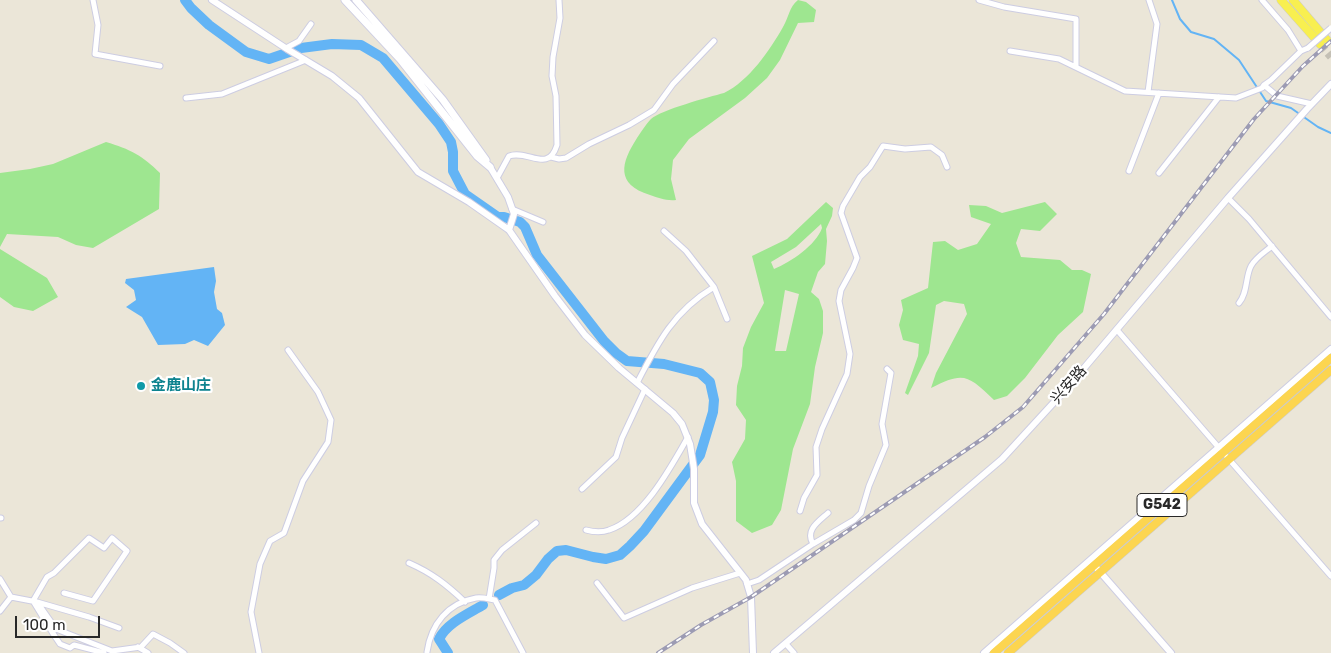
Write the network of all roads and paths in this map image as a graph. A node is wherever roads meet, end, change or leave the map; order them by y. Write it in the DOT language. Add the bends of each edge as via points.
graph roads {
  1 [pos="94,0"];
  2 [pos="212,0"];
  3 [pos="345,0"];
  4 [pos="356,0"];
  5 [pos="559,0"];
  6 [pos="979,0"];
  7 [pos="1149,0"];
  8 [pos="1262,0"];
  9 [pos="1281,0"];
  10 [pos="1293,0"];
  11 [pos="312,24"];
  12 [pos="1331,28"];
  13 [pos="714,41"];
  14 [pos="286,49"];
  15 [pos="1010,51"];
  16 [pos="1301,51"];
  17 [pos="306,60"];
  18 [pos="160,66"];
  19 [pos="1076,66"];
  20 [pos="1331,84"];
  21 [pos="1263,86"];
  22 [pos="1148,92"];
  23 [pos="1160,93"];
  24 [pos="1219,97"];
  25 [pos="186,98"];
  26 [pos="1309,106"];
  27 [pos="550,157"];
  28 [pos="490,167"];
  29 [pos="947,167"];
  30 [pos="1129,171"];
  31 [pos="1159,173"];
  32 [pos="497,178"];
  33 [pos="1228,198"];
  34 [pos="513,211"];
  35 [pos="543,222"];
  36 [pos="510,230"];
  37 [pos="664,231"];
  38 [pos="1272,246"];
  39 [pos="714,286"];
  40 [pos="1239,303"];
  41 [pos="1331,317"];
  42 [pos="726,319"];
  43 [pos="1118,330"];
  44 [pos="1331,349"];
  45 [pos="288,350"];
  46 [pos="1331,358"];
  47 [pos="887,369"];
  48 [pos="1331,370"];
  49 [pos="637,383"];
  50 [pos="645,389"];
  51 [pos="688,437"];
  52 [pos="1221,449"];
  53 [pos="1229,458"];
  54 [pos="582,489"];
  55 [pos="800,511"];
  56 [pos="828,513"];
  57 [pos="536,523"];
  58 [pos="586,530"];
  59 [pos="813,544"];
  60 [pos="409,563"];
  61 [pos="1094,565"];
  62 [pos="1100,572"];
  63 [pos="740,573"];
  64 [pos="1331,576"];
  65 [pos="0,579"];
  66 [pos="597,583"];
  67 [pos="747,584"];
  68 [pos="64,593"];
  69 [pos="11,596"];
  70 [pos="489,599"];
  71 [pos="35,601"];
  72 [pos="465,602"];
  73 [pos="0,611"];
  74 [pos="119,628"];
  75 [pos="54,630"];
  76 [pos="786,644"];
  77 [pos="137,647"];
  78 [pos="427,652"];
  79 [pos="104,653"];
  80 [pos="148,653"];
  81 [pos="184,653"];
  82 [pos="259,653"];
  83 [pos="523,653"];
  84 [pos="753,653"];
  85 [pos="774,653"];
  86 [pos="794,653"];
  87 [pos="984,653"];
  88 [pos="994,653"];
  89 [pos="1008,653"];
  90 [pos="1171,653"];
  1 -- 18 [label="street" via="98,25 94,54"];
  2 -- 14 [label="street"];
  3 -- 28 [label="main road" via="400,59"];
  4 -- 28 [label="main road" via="443,100"];
  5 -- 27 [label="street" via="560,18 553,56 557,145"];
  6 -- 19 [label="street" via="1076,20"];
  7 -- 22 [label="street" via="1157,24"];
  8 -- 16 [label="street"];
  9 -- 10 [label="main road" via="1324,42"];
  11 -- 14 [label="street" via="299,41"];
  12 -- 16 [label="street, bridge"];
  13 -- 27 [label="street" via="673,84 654,110 566,158"];
  14 -- 17 [label="street"];
  15 -- 19 [label="street" via="1059,59"];
  16 -- 21 [label="street"];
  17 -- 25 [label="street" via="222,94"];
  17 -- 36 [label="street" via="359,98 418,172"];
  19 -- 22 [label="street" via="1125,90"];
  20 -- 26 [label="street, 兴安路"];
  21 -- 24 [label="street" via="1236,98"];
  21 -- 26 [label="street" via="1277,96"];
  22 -- 23 [label="street"];
  23 -- 24 [label="street"];
  23 -- 30 [label="street"];
  24 -- 31 [label="street"];
  26 -- 33 [label="street, 兴安路"];
  27 -- 32 [label="street" via="544,160 514,154 509,156"];
  28 -- 32 [label="street"];
  29 -- 55 [label="street" via="942,155 931,147 905,149 883,146 843,206 841,213 857,258 839,301 850,363 822,429 816,447 817,476"];
  32 -- 34 [label="street"];
  33 -- 38 [label="street"];
  33 -- 43 [label="street, 兴安路"];
  34 -- 35 [label="street"];
  34 -- 36 [label="street"];
  36 -- 49 [label="street" via="585,335"];
  37 -- 39 [label="street" via="686,251"];
  38 -- 40 [label="street" via="1256,259 1244,297"];
  38 -- 41 [label="street"];
  39 -- 42 [label="street"];
  39 -- 49 [label="street" via="699,295 670,324"];
  43 -- 52 [label="street"];
  43 -- 76 [label="street, 兴安路" via="1002,460"];
  44 -- 52 [label="street"];
  45 -- 82 [label="street" via="318,392 331,420 328,442 303,481 284,533 270,541 260,564 251,612"];
  46 -- 52 [label="highway, G542"];
  47 -- 59 [label="street" via="891,373 882,424 886,445 861,513"];
  48 -- 53 [label="highway, G542"];
  49 -- 50 [label="street"];
  50 -- 51 [label="street" via="673,412"];
  50 -- 54 [label="street" via="616,457"];
  51 -- 58 [label="street" via="658,488 640,508 622,524 608,530"];
  51 -- 63 [label="street" via="692,452 694,503 702,524"];
  52 -- 53 [label="street"];
  52 -- 61 [label="highway, G542"];
  52 -- 87 [label="street"];
  53 -- 62 [label="highway, G542"];
  53 -- 64 [label="street"];
  56 -- 59 [label="street" via="810,531 809,538"];
  57 -- 70 [label="street" via="494,560"];
  59 -- 67 [label="street" via="759,580"];
  60 -- 72 [label="street" via="444,582"];
  61 -- 62 [label="street"];
  61 -- 88 [label="highway, G542"];
  62 -- 89 [label="highway, G542"];
  62 -- 90 [label="street"];
  63 -- 66 [label="street" via="692,588 624,618"];
  63 -- 67 [label="street"];
  65 -- 69 [label="street"];
  67 -- 84 [label="street" via="751,597"];
  68 -- 71 [label="street" via="93,601 127,550 112,538 104,548 89,538 47,577"];
  69 -- 71 [label="street"];
  69 -- 73 [label="street"];
  70 -- 72 [label="street"];
  70 -- 83 [label="street" via="495,600"];
  71 -- 74 [label="street"];
  71 -- 75 [label="street"];
  72 -- 78 [label="street" via="456,604 435,623"];
  75 -- 77 [label="street" via="112,651"];
  75 -- 79 [label="street" via="60,644"];
  76 -- 85 [label="street, 兴安路"];
  76 -- 86 [label="street"];
  77 -- 80 [label="street"];
  77 -- 81 [label="street" via="153,634"];
}
